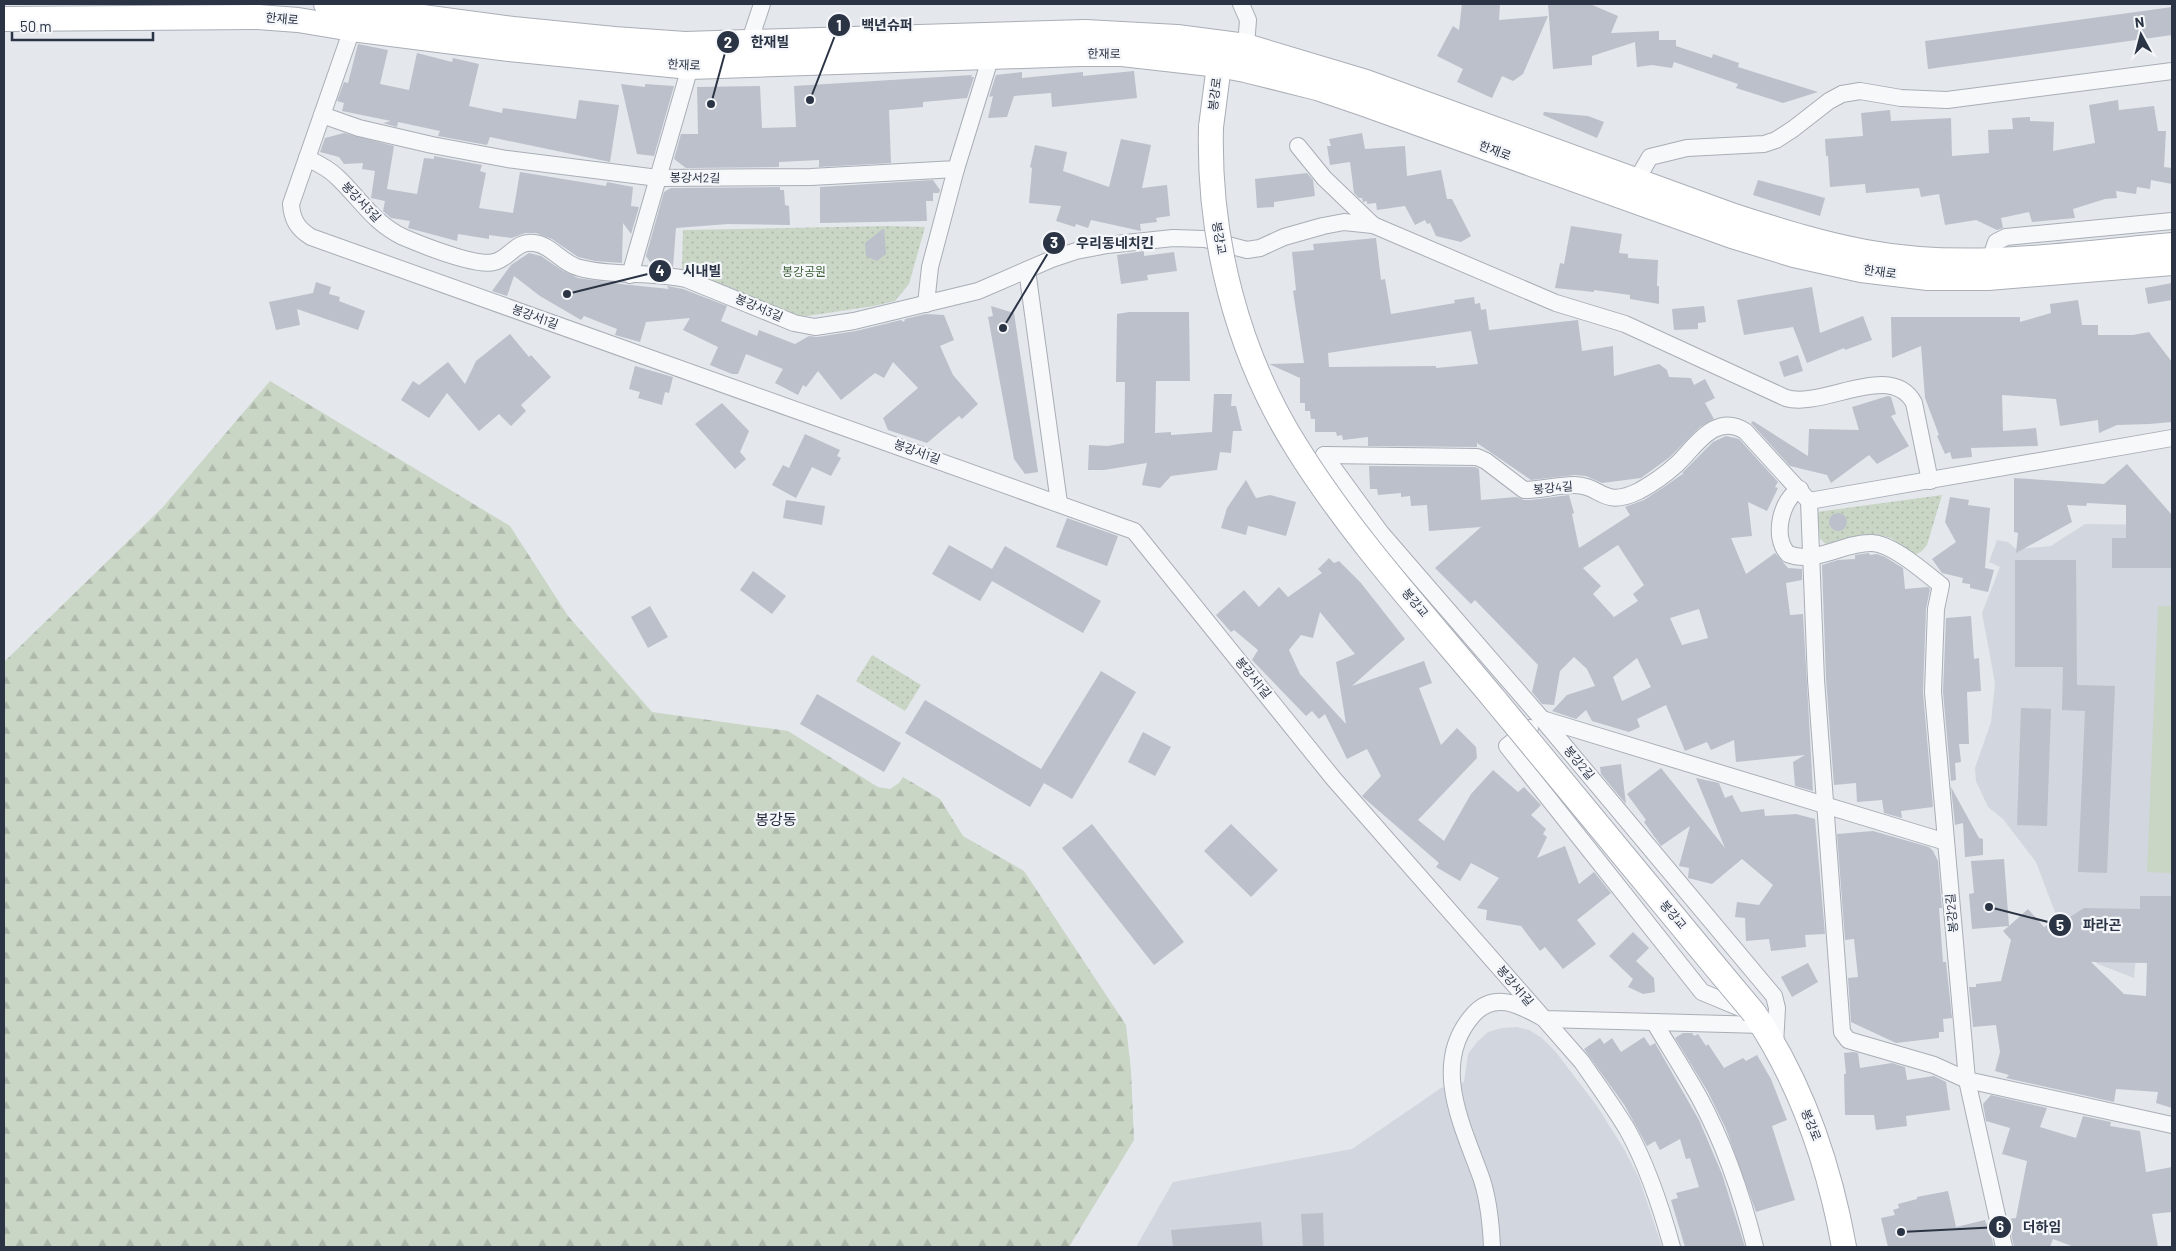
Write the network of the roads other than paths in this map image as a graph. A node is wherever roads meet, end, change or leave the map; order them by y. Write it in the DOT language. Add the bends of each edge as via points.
graph roads {
  1 [pos="326,4"];
  2 [pos="762,4"];
  3 [pos="1240,4"];
  4 [pos="4,19"];
  5 [pos="352,29"];
  6 [pos="749,43"];
  7 [pos="1246,46"];
  8 [pos="991,56"];
  9 [pos="1219,65"];
  10 [pos="690,67"];
  11 [pos="2172,71"];
  12 [pos="322,115"];
  13 [pos="1211,127"];
  14 [pos="1298,146"];
  15 [pos="307,158"];
  16 [pos="956,169"];
  17 [pos="658,178"];
  18 [pos="1636,181"];
  19 [pos="2172,221"];
  20 [pos="1373,225"];
  21 [pos="2172,245"];
  22 [pos="1990,260"];
  23 [pos="2172,263"];
  24 [pos="1027,270"];
  25 [pos="630,275"];
  26 [pos="926,304"];
  27 [pos="2172,438"];
  28 [pos="1930,481"];
  29 [pos="1804,495"];
  30 [pos="1059,503"];
  31 [pos="1810,557"];
  32 [pos="1542,719"];
  33 [pos="1826,804"];
  34 [pos="1946,842"];
  35 [pos="1545,1019"];
  36 [pos="1758,1019"];
  37 [pos="1654,1022"];
  38 [pos="1775,1045"];
  39 [pos="1967,1080"];
  40 [pos="2172,1125"];
  41 [pos="1492,1247"];
  42 [pos="1672,1247"];
  43 [pos="1755,1247"];
  44 [pos="1844,1247"];
  45 [pos="2004,1247"];
  1 -- 6 [label="street, 한재로" via="614,40"];
  2 -- 6 [label="street"];
  3 -- 7 [label="street" via="1248,20"];
  4 -- 5 [label="street, 한재로" via="258,16"];
  5 -- 10 [label="street, 한재로" via="587,58"];
  5 -- 12 [label="street, 봉강서1길"];
  6 -- 7 [label="street, 한재로" via="1085,32 1177,37"];
  7 -- 9 [label="street, 봉강로"];
  7 -- 18 [label="street, 한재로" via="1366,82"];
  8 -- 9 [label="street, 한재로" via="1122,54"];
  8 -- 10 [label="street, 한재로"];
  8 -- 16 [label="street"];
  9 -- 13 [label="street, 봉강로"];
  9 -- 23 [label="street, 한재로" via="1317,88 1732,236 1794,255 1861,270 1928,278 1988,278"];
  10 -- 17 [label="street"];
  11 -- 18 [label="street" via="1947,100 1901,98 1860,91 1842,94 1786,134 1764,144 1687,148 1650,157"];
  12 -- 15 [label="street, 봉강서1길"];
  12 -- 17 [label="street, 봉강서2길" via="358,128 432,145 507,159"];
  13 -- 36 [label="street, 봉강교, bridge" via="1214,209 1228,285 1250,354 1296,447 1358,535"];
  14 -- 20 [label="street" via="1324,178"];
  15 -- 25 [label="street, 봉강서3길" via="335,175 388,229 426,246 492,263 517,246 534,242 578,268"];
  15 -- 30 [label="street, 봉강서1길" via="291,204 294,221 311,237"];
  16 -- 17 [label="street, 봉강서2길" via="811,177"];
  16 -- 26 [label="street" via="932,258"];
  17 -- 25 [label="street"];
  18 -- 22 [label="street, 한재로" via="1792,235 1866,252 1931,259"];
  19 -- 22 [label="street" via="2006,237 1996,242"];
  20 -- 24 [label="street, 봉강서3길" via="1344,222 1323,226 1247,250 1205,238 1139,241 1076,251"];
  20 -- 28 [label="street" via="1556,303 1625,324 1786,398 1814,400 1864,386 1900,388 1909,394 1916,409"];
  21 -- 22 [label="street, 한재로"];
  24 -- 26 [label="street, 봉강서3길" via="978,291"];
  24 -- 30 [label="street"];
  25 -- 26 [label="street, 봉강서3길" via="658,274 686,279 802,326 854,321"];
  27 -- 28 [label="street"];
  28 -- 29 [label="street"];
  29 -- 31 [label="street"];
  29 -- 31 [label="street" via="1789,496 1780,537 1788,554"];
  29 -- 32 [label="street, 봉강4길" via="1738,426 1712,430 1668,472 1640,490 1614,499 1576,485 1523,490 1477,457 1324,455 1381,532"];
  30 -- 35 [label="street, 봉강서1길" via="1129,528 1138,535 1333,778"];
  31 -- 33 [label="street"];
  31 -- 34 [label="street" via="1872,543 1891,549 1941,585 1936,609 1932,692"];
  32 -- 33 [label="street, 봉강2길"];
  32 -- 36 [label="street" via="1507,746 1702,992"];
  32 -- 38 [label="street, 봉강2길" via="1774,996 1777,1008"];
  33 -- 34 [label="street, 봉강2길"];
  33 -- 39 [label="street" via="1842,1032 1848,1040 1934,1065"];
  34 -- 39 [label="street, 봉강2길"];
  35 -- 37 [label="street"];
  35 -- 41 [label="street" via="1516,1004 1486,1004 1463,1028 1453,1057 1453,1096 1482,1181 1491,1217"];
  35 -- 42 [label="street, 봉강서1길" via="1582,1062 1628,1131 1654,1190"];
  36 -- 37 [label="street"];
  36 -- 38 [label="street, 봉강로"];
  37 -- 43 [label="street" via="1715,1130 1738,1187"];
  38 -- 44 [label="street, 봉강로" via="1823,1155"];
  39 -- 40 [label="street"];
  39 -- 45 [label="street, 봉강2길"];
}
